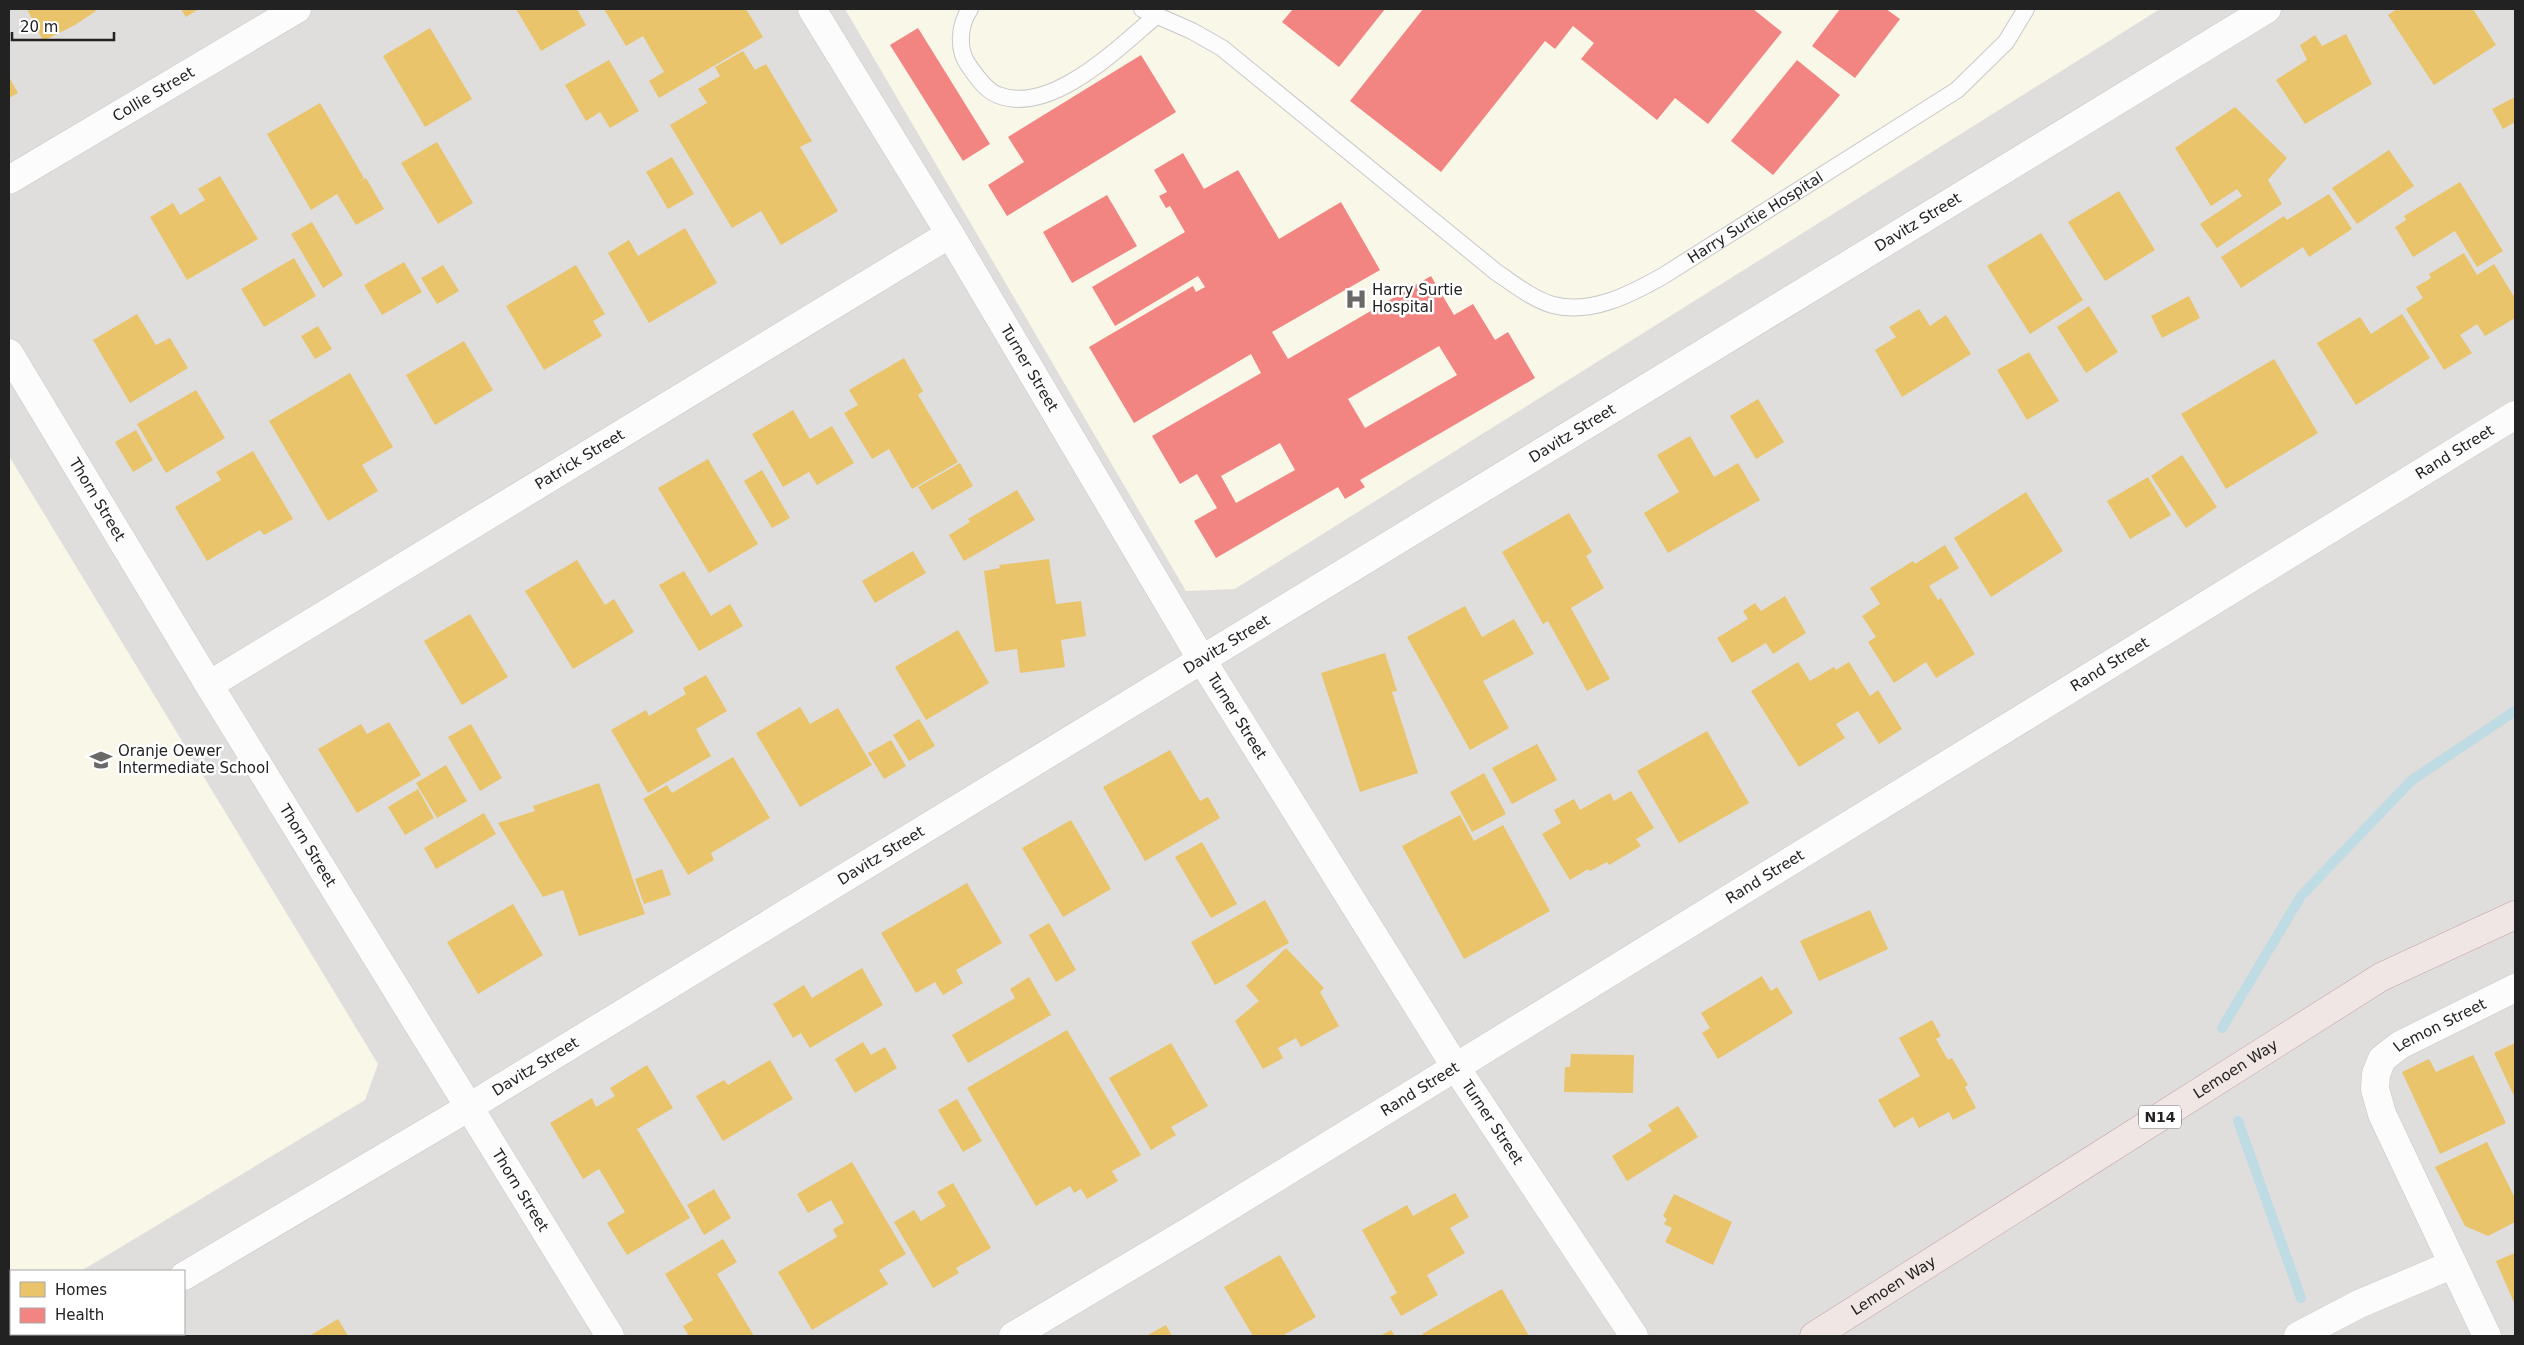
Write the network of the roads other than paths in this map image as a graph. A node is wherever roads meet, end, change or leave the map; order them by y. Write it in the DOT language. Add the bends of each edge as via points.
graph roads {
  1 [pos="297,9"];
  2 [pos="812,9"];
  3 [pos="970,9"];
  4 [pos="1142,9"];
  5 [pos="2026,9"];
  6 [pos="2267,9"];
  7 [pos="1157,15"];
  8 [pos="9,180"];
  9 [pos="950,234"];
  10 [pos="9,352"];
  11 [pos="2515,415"];
  12 [pos="1202,660"];
  13 [pos="209,685"];
  14 [pos="2515,916"];
  15 [pos="2515,988"];
  16 [pos="1455,1066"];
  17 [pos="470,1106"];
  18 [pos="2451,1264"];
  19 [pos="185,1275"];
  20 [pos="610,1336"];
  21 [pos="1013,1336"];
  22 [pos="1634,1336"];
  23 [pos="1814,1336"];
  24 [pos="2298,1336"];
  25 [pos="2487,1336"];
  1 -- 8 [label="street, Collie Street"];
  2 -- 9 [label="street, Turner Street"];
  3 -- 7 [label="lane" via="960,37 963,58 979,80 996,95 1022,100 1059,89 1100,63"];
  4 -- 7 [label="lane, Harry Surtie Hospital"];
  5 -- 7 [label="lane, Harry Surtie Hospital" via="2006,42 1956,90 1663,276 1623,298 1585,306 1553,305 1527,293 1496,272 1222,48"];
  6 -- 12 [label="street, Davitz Street"];
  9 -- 12 [label="street, Turner Street"];
  9 -- 13 [label="street, Patrick Street"];
  10 -- 13 [label="street, Thorn Street"];
  11 -- 16 [label="street, Rand Street"];
  12 -- 16 [label="street, Turner Street"];
  12 -- 17 [label="street, Davitz Street"];
  13 -- 17 [label="street, Thorn Street"];
  14 -- 23 [label="highway, Lemoen Way / N14" via="2381,977"];
  15 -- 18 [label="street, Lemon Street" via="2400,1044 2382,1059 2376,1074 2376,1099"];
  16 -- 21 [label="street, Rand Street"];
  16 -- 22 [label="street, Turner Street"];
  17 -- 19 [label="street, Davitz Street"];
  17 -- 20 [label="street, Thorn Street"];
  18 -- 24 [label="street" via="2359,1304"];
  18 -- 25 [label="street"];
}
